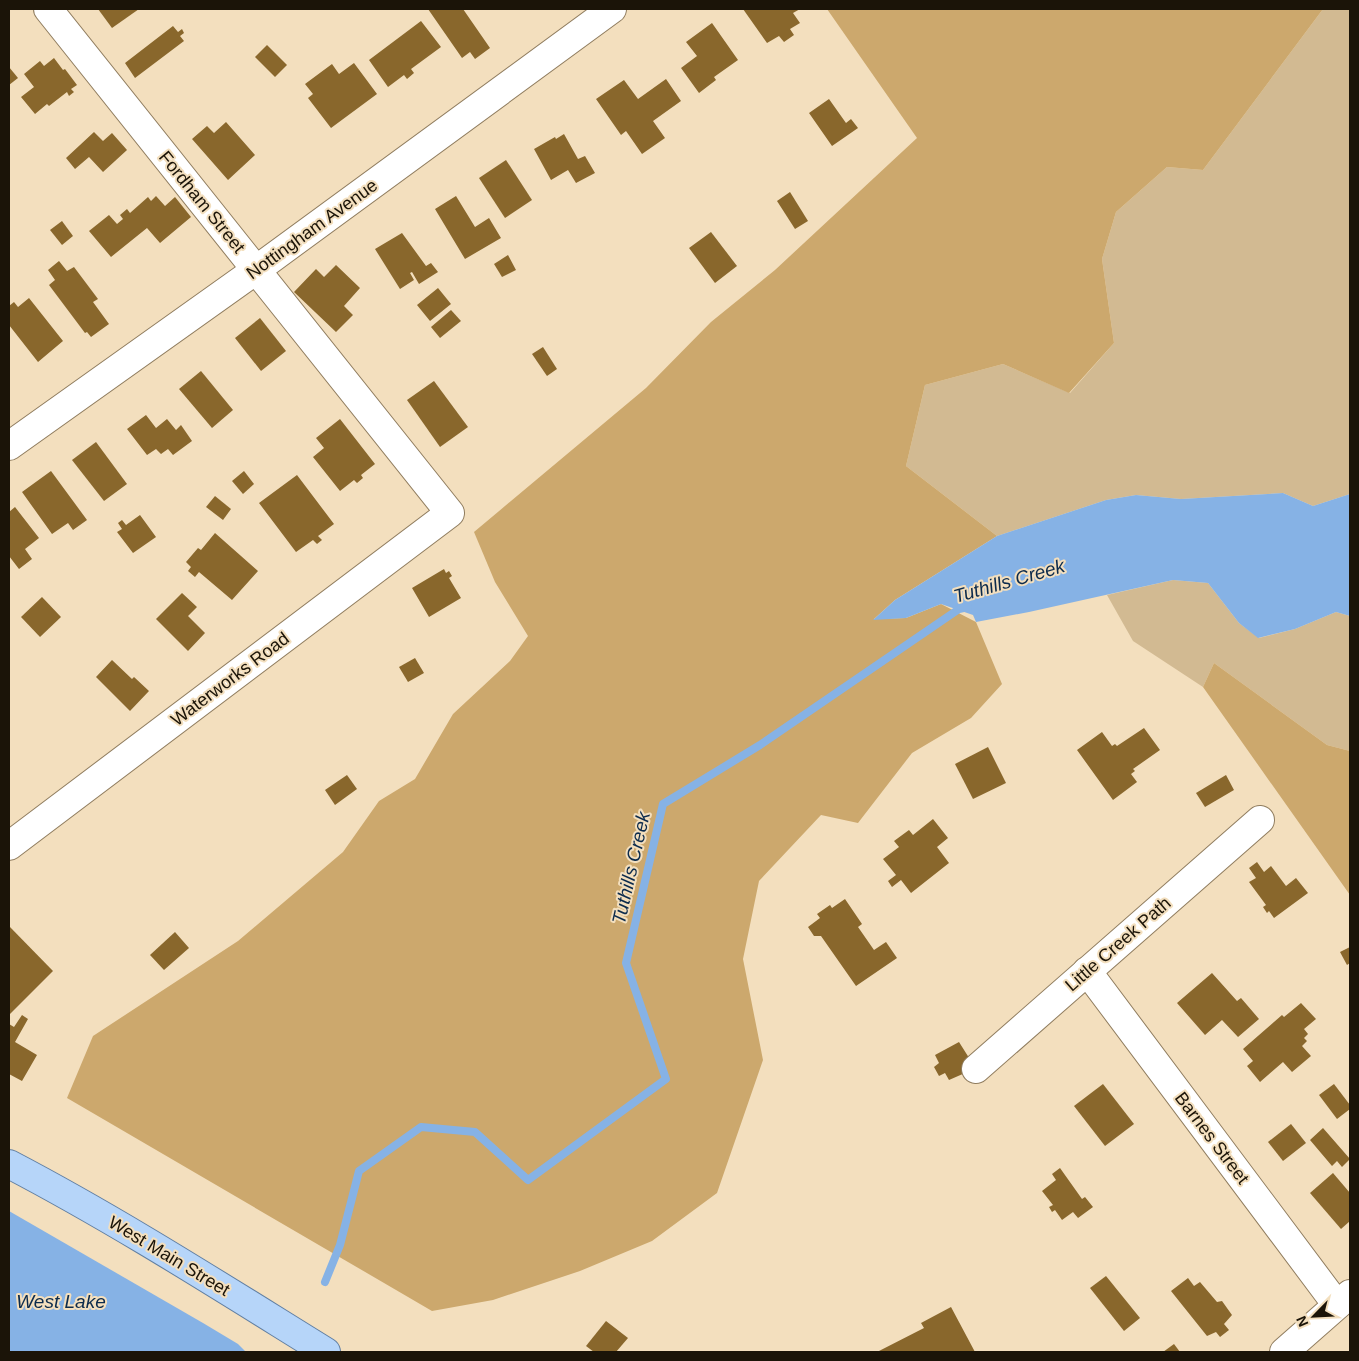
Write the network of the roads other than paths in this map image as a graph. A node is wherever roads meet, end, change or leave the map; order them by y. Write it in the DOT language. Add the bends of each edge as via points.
graph roads {
  1 [pos="48,9"];
  2 [pos="612,9"];
  3 [pos="256,270"];
  4 [pos="9,446"];
  5 [pos="450,512"];
  6 [pos="1260,820"];
  7 [pos="9,846"];
  8 [pos="1086,971"];
  9 [pos="976,1069"];
  10 [pos="9,1164"];
  11 [pos="1343,1299"];
  12 [pos="326,1352"];
  13 [pos="1284,1352"];
  1 -- 3 [label="street, Fordham Street"];
  2 -- 3 [label="street, Nottingham Avenue"];
  3 -- 4 [label="street, Nottingham Avenue"];
  3 -- 5 [label="street, Fordham Street"];
  5 -- 7 [label="street, Waterworks Road"];
  6 -- 8 [label="street, Little Creek Path"];
  8 -- 9 [label="street, Little Creek Path"];
  8 -- 11 [label="street, Barnes Street"];
  10 -- 12 [label="main road, West Main Street" via="176,1259"];
  11 -- 13 [label="street"];
}
